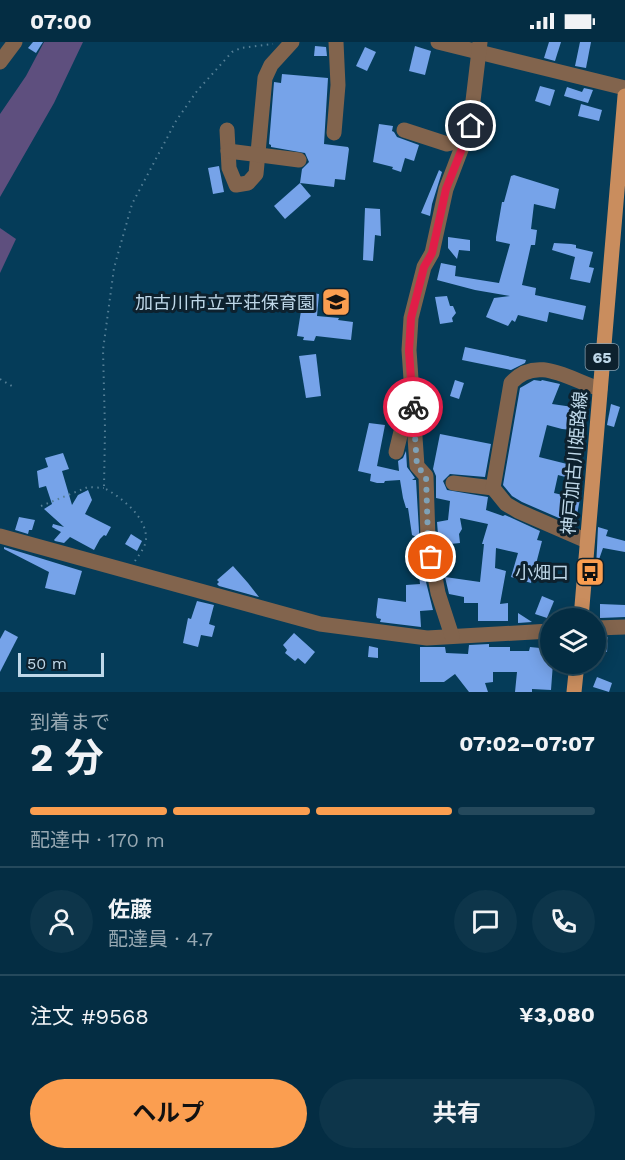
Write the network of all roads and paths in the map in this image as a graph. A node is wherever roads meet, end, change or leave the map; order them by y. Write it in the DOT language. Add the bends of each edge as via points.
graph roads {
  1 [pos="15,42"];
  2 [pos="279,42"];
  3 [pos="292,42"];
  4 [pos="336,42"];
  5 [pos="438,42"];
  6 [pos="480,47"];
  7 [pos="0,62"];
  8 [pos="625,88"];
  9 [pos="625,96"];
  10 [pos="227,130"];
  11 [pos="404,130"];
  12 [pos="468,131"];
  13 [pos="334,133"];
  14 [pos="228,152"];
  15 [pos="258,155"];
  16 [pos="299,160"];
  17 [pos="0,378"];
  18 [pos="12,386"];
  19 [pos="600,389"];
  20 [pos="413,401"];
  21 [pos="396,452"];
  22 [pos="453,483"];
  23 [pos="104,488"];
  24 [pos="493,488"];
  25 [pos="41,506"];
  26 [pos="0,536"];
  27 [pos="587,541"];
  28 [pos="130,571"];
  29 [pos="582,608"];
  30 [pos="625,627"];
  31 [pos="606,628"];
  32 [pos="540,632"];
  33 [pos="452,636"];
  34 [pos="576,674"];
  35 [pos="574,692"];
  1 -- 7 [label="street"];
  2 -- 23 [label="path" via="232,51 188,104 132,204 114,268 103,350"];
  3 -- 15 [label="street" via="265,78"];
  4 -- 13 [label="street"];
  5 -- 6 [label="street"];
  6 -- 8 [label="street"];
  6 -- 12 [label="street"];
  9 -- 19 [label="main road, 神戸加古川姫路線 / 65"];
  10 -- 14 [label="street"];
  11 -- 12 [label="street" via="447,144"];
  12 -- 20 [label="street" via="446,189 432,253 424,267 411,318"];
  14 -- 15 [label="street"];
  14 -- 15 [label="street" via="228,168 236,185 248,183 256,174"];
  15 -- 16 [label="street"];
  17 -- 18 [label="path"];
  19 -- 24 [label="street" via="542,369 517,377 511,384"];
  19 -- 27 [label="main road, 神戸加古川姫路線 / 65"];
  20 -- 21 [label="street" via="406,411"];
  20 -- 33 [label="street" via="417,466 426,476 428,539 438,593"];
  22 -- 24 [label="street"];
  23 -- 25 [label="path" via="88,487"];
  23 -- 28 [label="path" via="131,506 144,528 146,541"];
  24 -- 27 [label="street" via="506,504"];
  26 -- 28 [label="street"];
  27 -- 29 [label="main road, 神戸加古川姫路線 / 65"];
  28 -- 33 [label="street" via="320,624 427,638"];
  30 -- 31 [label="street"];
  32 -- 33 [label="street"];
  34 -- 35 [label="main road"];
}
